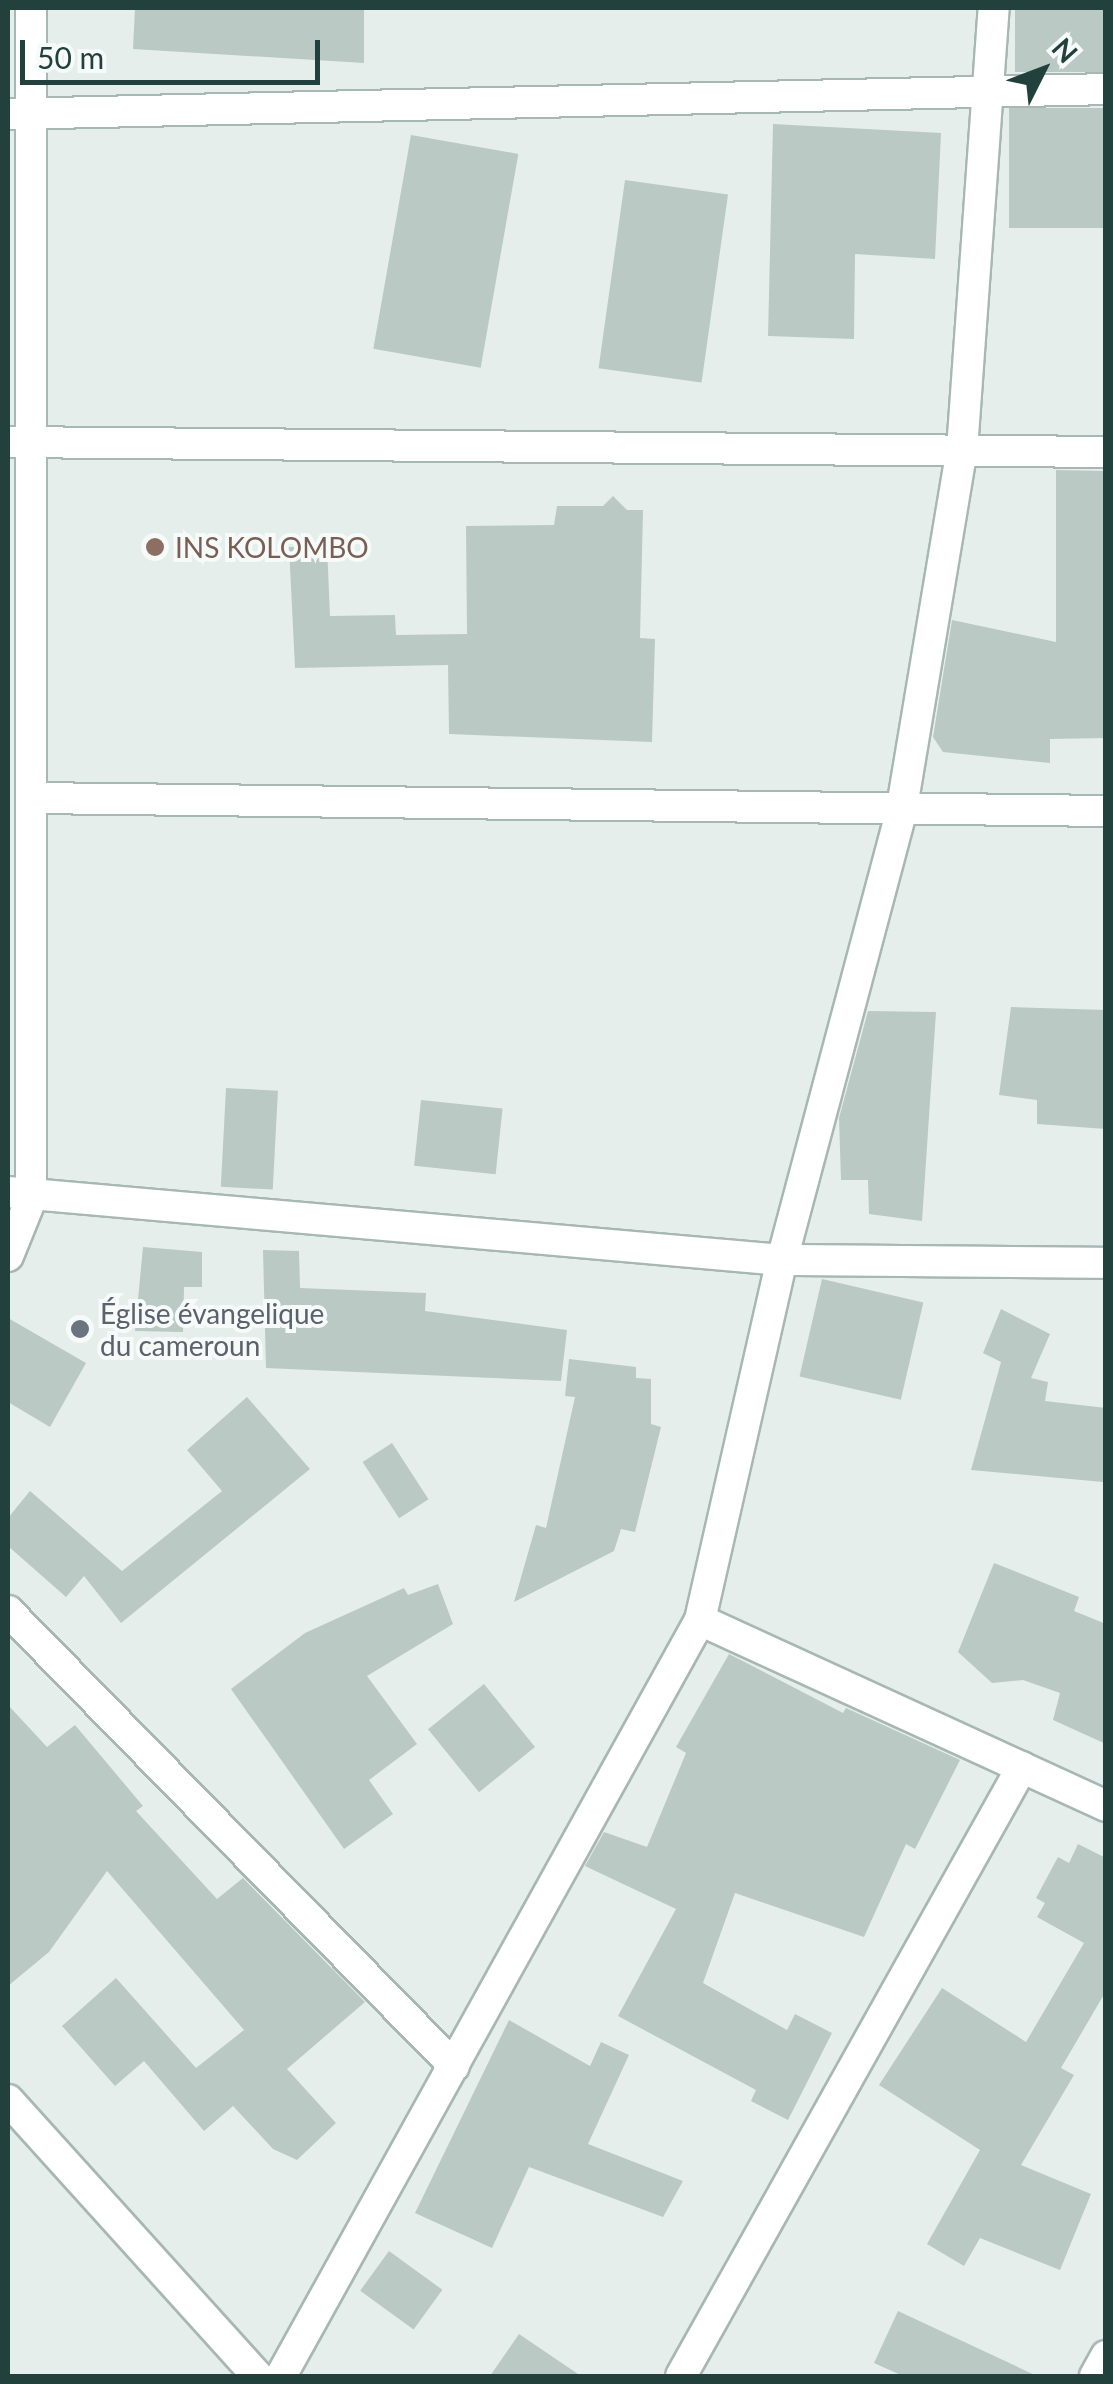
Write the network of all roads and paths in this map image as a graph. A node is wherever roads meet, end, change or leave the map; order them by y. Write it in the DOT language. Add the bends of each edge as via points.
graph roads {
  1 [pos="31,8"];
  2 [pos="994,8"];
  3 [pos="1106,89"];
  4 [pos="990,90"];
  5 [pos="20,115"];
  6 [pos="21,443"];
  7 [pos="962,450"];
  8 [pos="1106,452"];
  9 [pos="20,751"];
  10 [pos="32,798"];
  11 [pos="1106,811"];
  12 [pos="900,813"];
  13 [pos="20,1195"];
  14 [pos="8,1256"];
  15 [pos="782,1260"];
  16 [pos="1106,1263"];
  17 [pos="8,1611"];
  18 [pos="700,1620"];
  19 [pos="1022,1767"];
  20 [pos="1106,1806"];
  21 [pos="454,2066"];
  22 [pos="12,2114"];
  23 [pos="1106,2356"];
  24 [pos="257,2376"];
  25 [pos="281,2376"];
  26 [pos="681,2376"];
  27 [pos="1095,2376"];
  1 -- 5 [label="street"];
  2 -- 4 [label="street"];
  3 -- 4 [label="street"];
  4 -- 5 [label="street"];
  4 -- 7 [label="street"];
  5 -- 6 [label="street"];
  6 -- 7 [label="street"];
  6 -- 9 [label="street"];
  7 -- 8 [label="street"];
  7 -- 12 [label="street"];
  9 -- 10 [label="street"];
  10 -- 12 [label="street"];
  10 -- 13 [label="street"];
  11 -- 12 [label="street"];
  12 -- 15 [label="street"];
  13 -- 14 [label="street"];
  13 -- 15 [label="street"];
  15 -- 16 [label="street"];
  15 -- 18 [label="street"];
  17 -- 21 [label="street"];
  18 -- 19 [label="street"];
  18 -- 21 [label="street"];
  19 -- 20 [label="street"];
  19 -- 26 [label="street"];
  21 -- 25 [label="street"];
  22 -- 24 [label="street"];
  23 -- 27 [label="street"];
}
